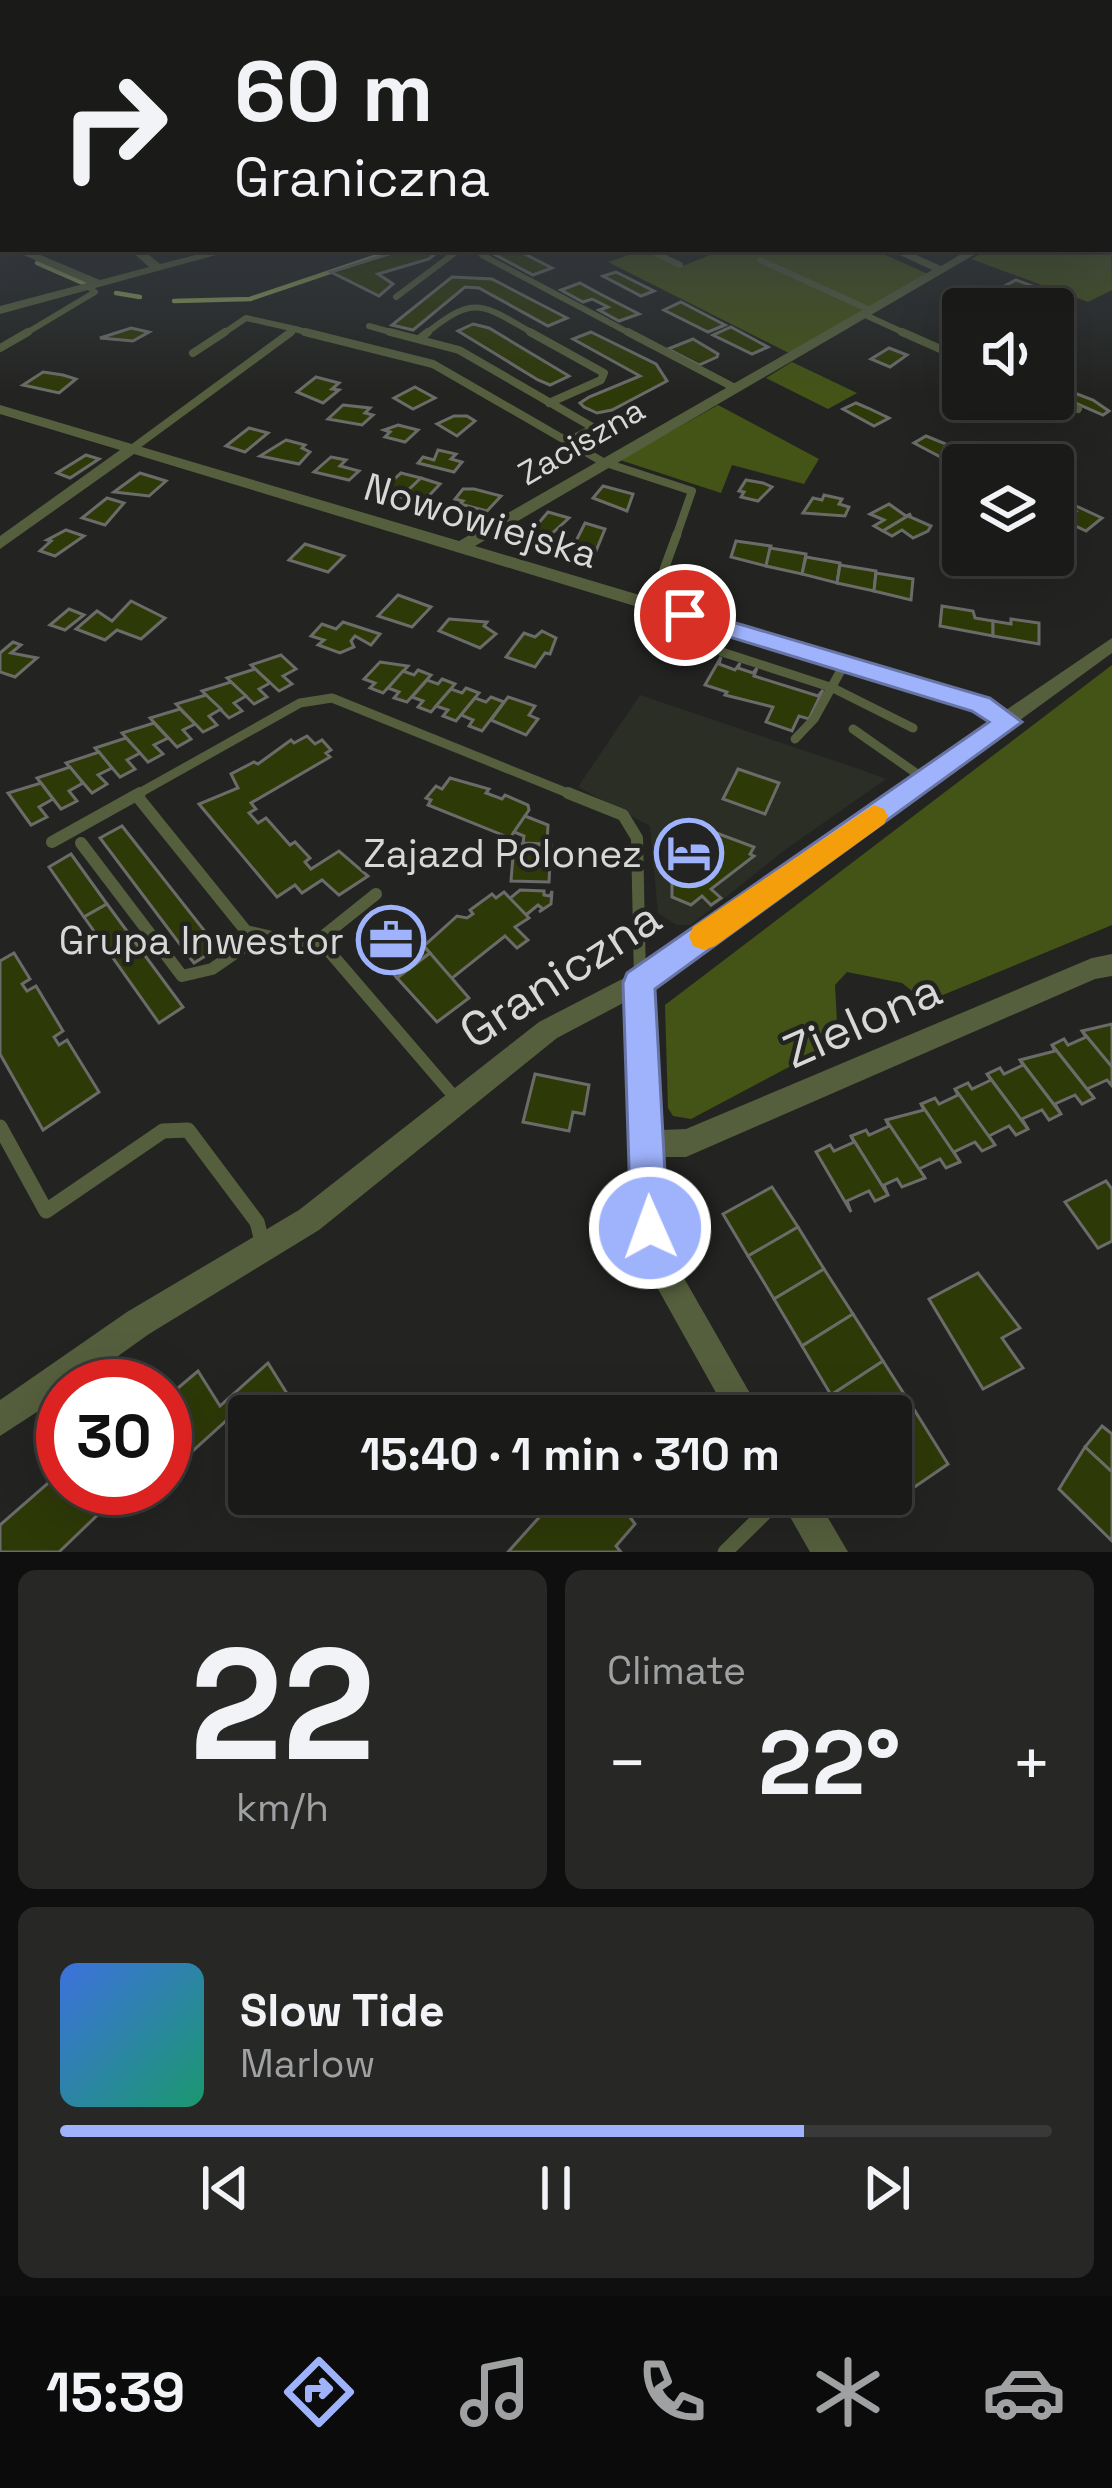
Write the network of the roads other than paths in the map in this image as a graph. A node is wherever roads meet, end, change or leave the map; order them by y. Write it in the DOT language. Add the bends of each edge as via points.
graph roads {
  1 [pos="22,252"];
  2 [pos="139,252"];
  3 [pos="220,252"];
  4 [pos="456,252"];
  5 [pos="652,252"];
  6 [pos="900,252"];
  7 [pos="973,252"];
  8 [pos="482,255"];
  9 [pos="760,260"];
  10 [pos="680,265"];
  11 [pos="158,268"];
  12 [pos="941,270"];
  13 [pos="94,285"];
  14 [pos="396,297"];
  15 [pos="0,310"];
  16 [pos="867,312"];
  17 [pos="369,326"];
  18 [pos="295,329"];
  19 [pos="419,340"];
  20 [pos="434,344"];
  21 [pos="0,348"];
  22 [pos="942,349"];
  23 [pos="194,353"];
  24 [pos="414,359"];
  25 [pos="734,388"];
  26 [pos="550,403"];
  27 [pos="1074,407"];
  28 [pos="0,409"];
  29 [pos="1078,409"];
  30 [pos="566,442"];
  31 [pos="129,451"];
  32 [pos="603,462"];
  33 [pos="0,544"];
  34 [pos="460,548"];
  35 [pos="651,605"];
  36 [pos="1112,644"];
  37 [pos="722,652"];
  38 [pos="844,663"];
  39 [pos="833,688"];
  40 [pos="1009,722"];
  41 [pos="853,728"];
  42 [pos="913,728"];
  43 [pos="795,739"];
  44 [pos="926,779"];
  45 [pos="136,796"];
  46 [pos="52,842"];
  47 [pos="80,843"];
  48 [pos="376,894"];
  49 [pos="257,938"];
  50 [pos="316,942"];
  51 [pos="1112,965"];
  52 [pos="639,983"];
  53 [pos="459,1102"];
  54 [pos="0,1127"];
  55 [pos="646,1144"];
  56 [pos="264,1249"];
  57 [pos="735,1395"];
  58 [pos="0,1420"];
  59 [pos="763,1515"];
  60 [pos="807,1515"];
  61 [pos="725,1552"];
  62 [pos="830,1552"];
  1 -- 13 [label="street"];
  2 -- 11 [label="street"];
  3 -- 11 [label="street"];
  4 -- 14 [label="lane"];
  5 -- 10 [label="lane"];
  6 -- 12 [label="street"];
  7 -- 12 [label="street, Zaciszna"];
  8 -- 25 [label="lane, Zaciszna"];
  9 -- 16 [label="lane"];
  11 -- 13 [label="street"];
  12 -- 16 [label="street, Zaciszna"];
  13 -- 15 [label="street"];
  13 -- 21 [label="lane" via="95,292"];
  16 -- 22 [label="lane"];
  16 -- 25 [label="street, Zaciszna"];
  17 -- 19 [label="lane"];
  18 -- 23 [label="lane" via="246,318"];
  18 -- 24 [label="lane"];
  18 -- 31 [label="lane"];
  19 -- 20 [label="lane"];
  19 -- 26 [label="lane" via="459,307 481,304 604,373"];
  20 -- 24 [label="lane"];
  20 -- 26 [label="lane"];
  24 -- 30 [label="lane"];
  25 -- 32 [label="street, Zaciszna"];
  26 -- 30 [label="lane" via="593,428"];
  27 -- 29 [label="lane"];
  28 -- 31 [label="street, Nowowiejska"];
  30 -- 32 [label="lane"];
  31 -- 33 [label="street"];
  31 -- 34 [label="street, Nowowiejska"];
  32 -- 34 [label="street, Zaciszna"];
  32 -- 35 [label="lane" via="692,491"];
  34 -- 35 [label="street, Nowowiejska"];
  35 -- 38 [label="street, Nowowiejska"];
  36 -- 40 [label="street, Graniczna"];
  37 -- 39 [label="lane"];
  38 -- 39 [label="lane"];
  38 -- 40 [label="street, Nowowiejska" via="981,704"];
  39 -- 42 [label="lane"];
  39 -- 43 [label="lane"];
  40 -- 44 [label="street, Graniczna"];
  41 -- 44 [label="lane"];
  44 -- 52 [label="street, Graniczna"];
  45 -- 46 [label="lane"];
  45 -- 49 [label="lane"];
  45 -- 52 [label="lane" via="299,704 344,701 623,815 638,838"];
  47 -- 49 [label="lane" via="182,976 196,978"];
  48 -- 50 [label="lane"];
  49 -- 50 [label="lane"];
  50 -- 53 [label="lane"];
  51 -- 55 [label="street, Zielona" via="686,1143"];
  52 -- 53 [label="street, Graniczna" via="548,1030"];
  52 -- 55 [label="street"];
  53 -- 56 [label="street, Graniczna"];
  54 -- 56 [label="lane" via="46,1211 163,1131 188,1130 257,1222"];
  55 -- 57 [label="street" via="654,1255"];
  56 -- 58 [label="street, Graniczna" via="138,1323"];
  59 -- 61 [label="lane"];
  60 -- 62 [label="street"];
}
